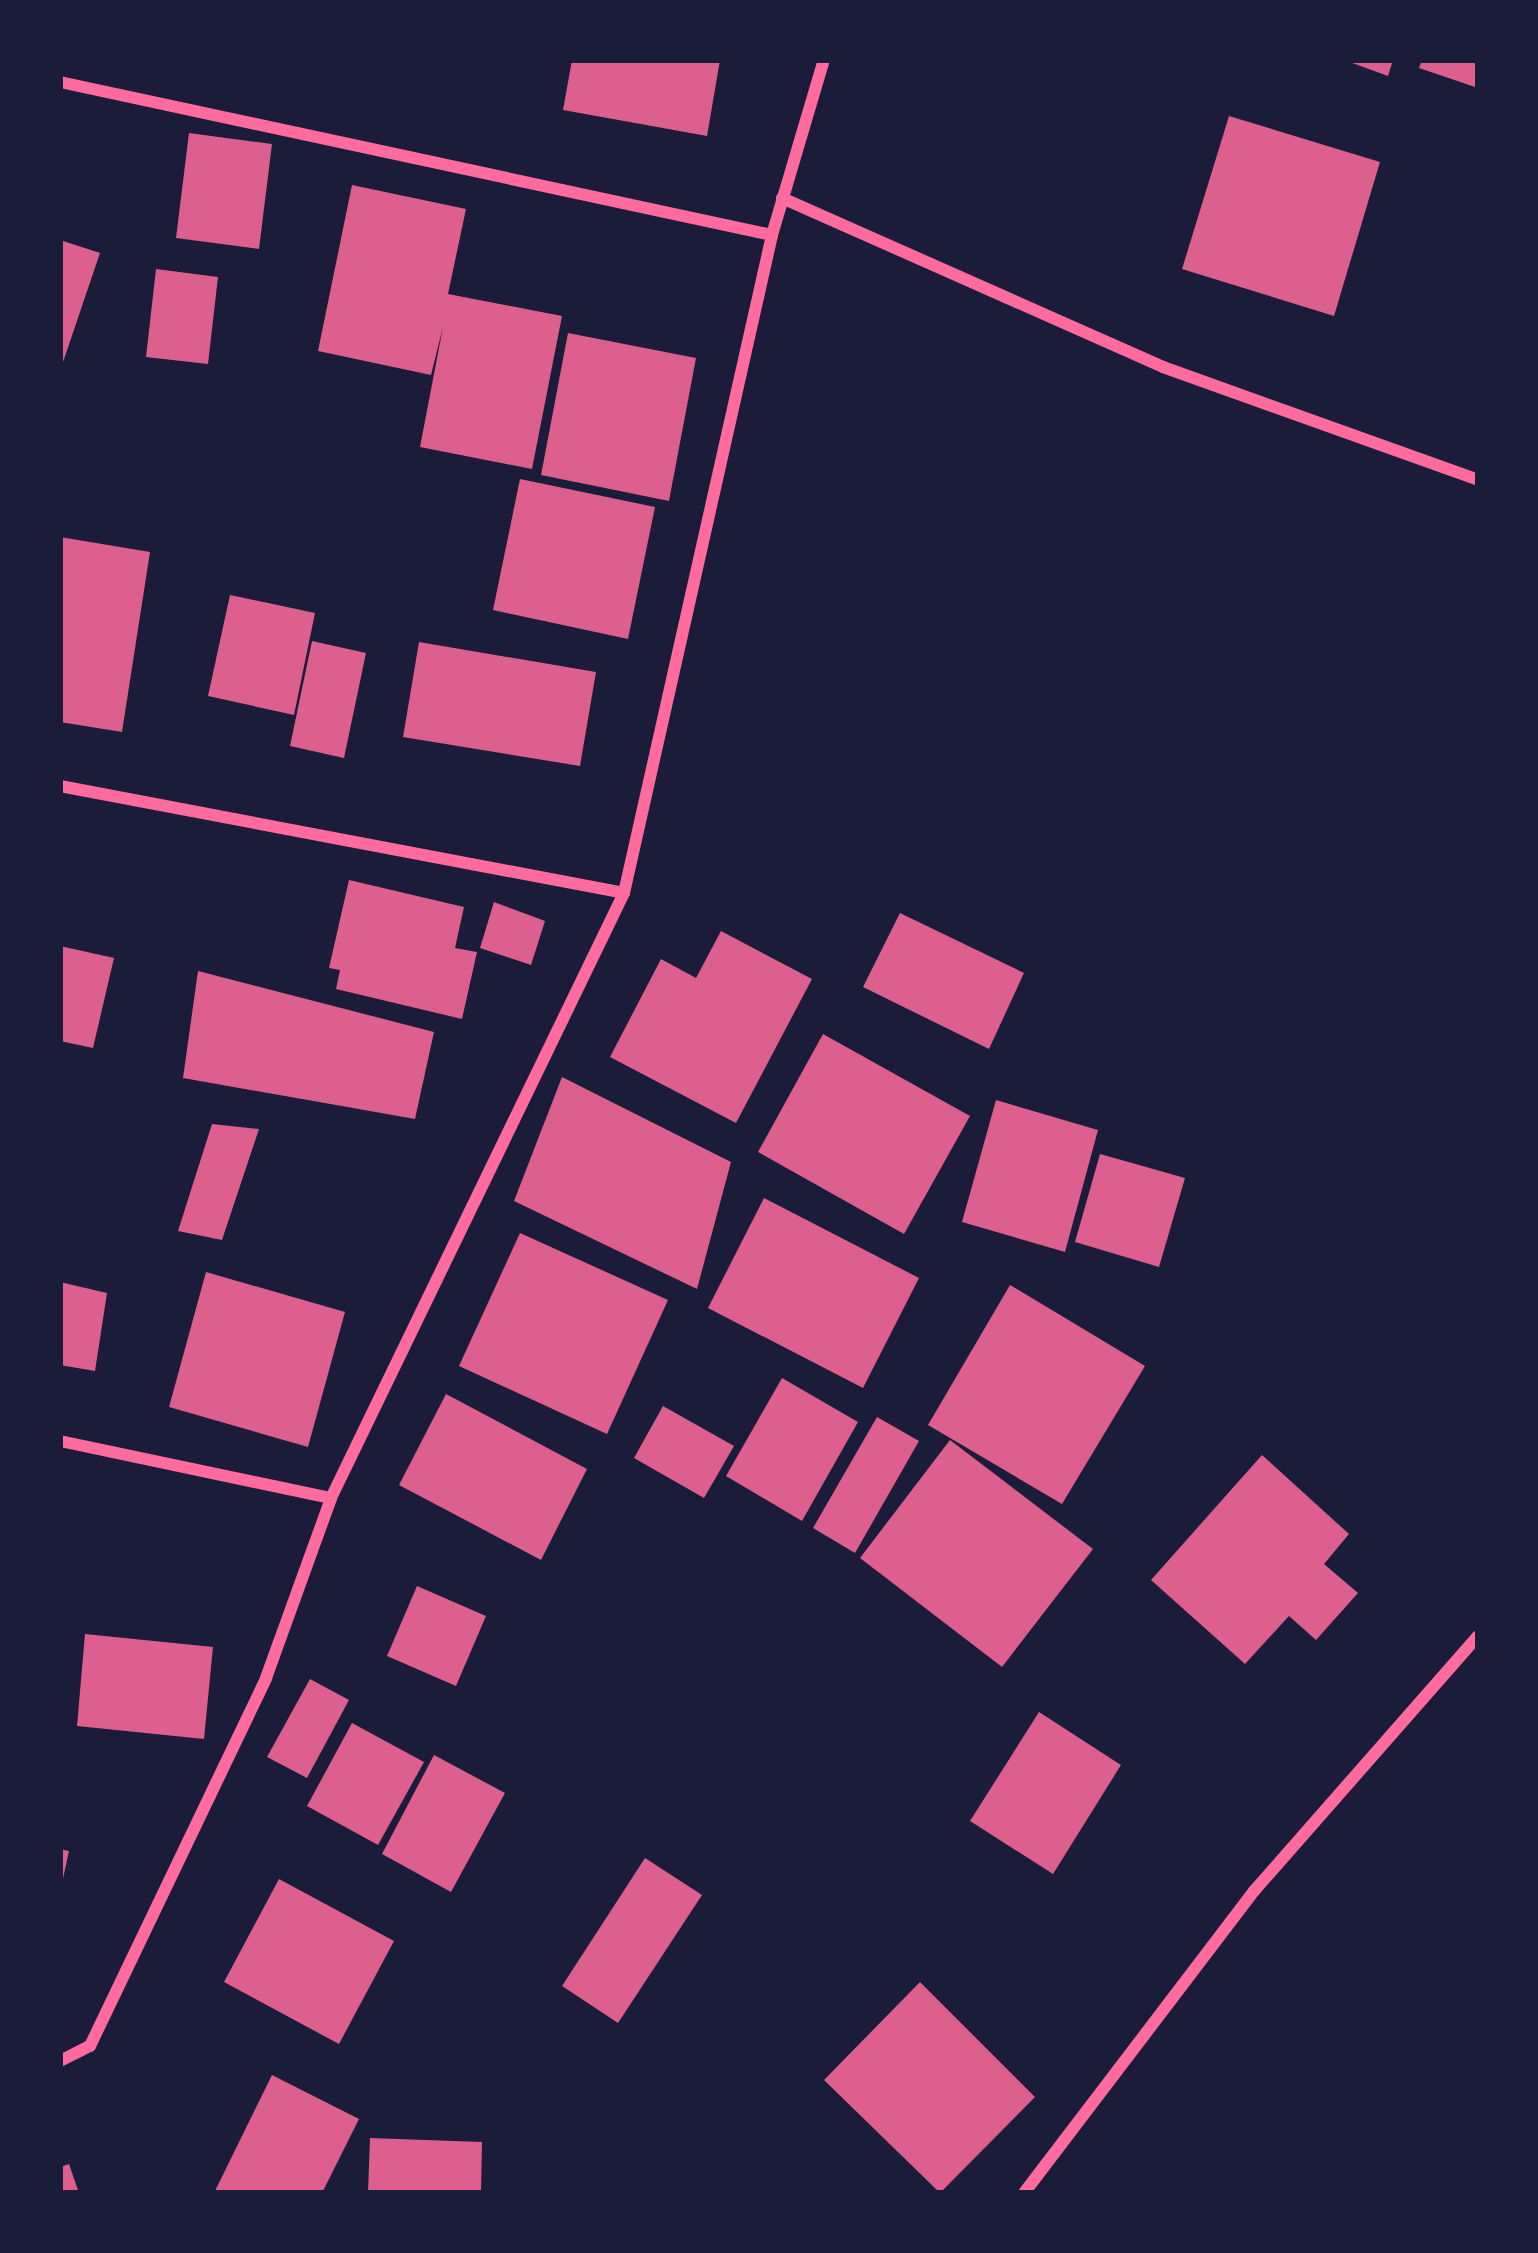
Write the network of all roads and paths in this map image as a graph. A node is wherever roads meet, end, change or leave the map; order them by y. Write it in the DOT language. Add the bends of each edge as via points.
graph roads {
  1 [pos="824,60"];
  2 [pos="60,82"];
  3 [pos="782,198"];
  4 [pos="772,235"];
  5 [pos="1478,480"];
  6 [pos="60,786"];
  7 [pos="624,893"];
  8 [pos="60,1441"];
  9 [pos="331,1498"];
  10 [pos="1478,1636"];
  11 [pos="60,2061"];
  12 [pos="1024,2193"];
  1 -- 3 [label="street"];
  2 -- 4 [label="street"];
  3 -- 4 [label="street"];
  3 -- 5 [label="street" via="1162,367"];
  4 -- 7 [label="street"];
  6 -- 7 [label="street"];
  7 -- 9 [label="street"];
  8 -- 9 [label="street"];
  9 -- 11 [label="street" via="266,1678 90,2046"];
  10 -- 12 [label="street" via="1254,1891"];
}
